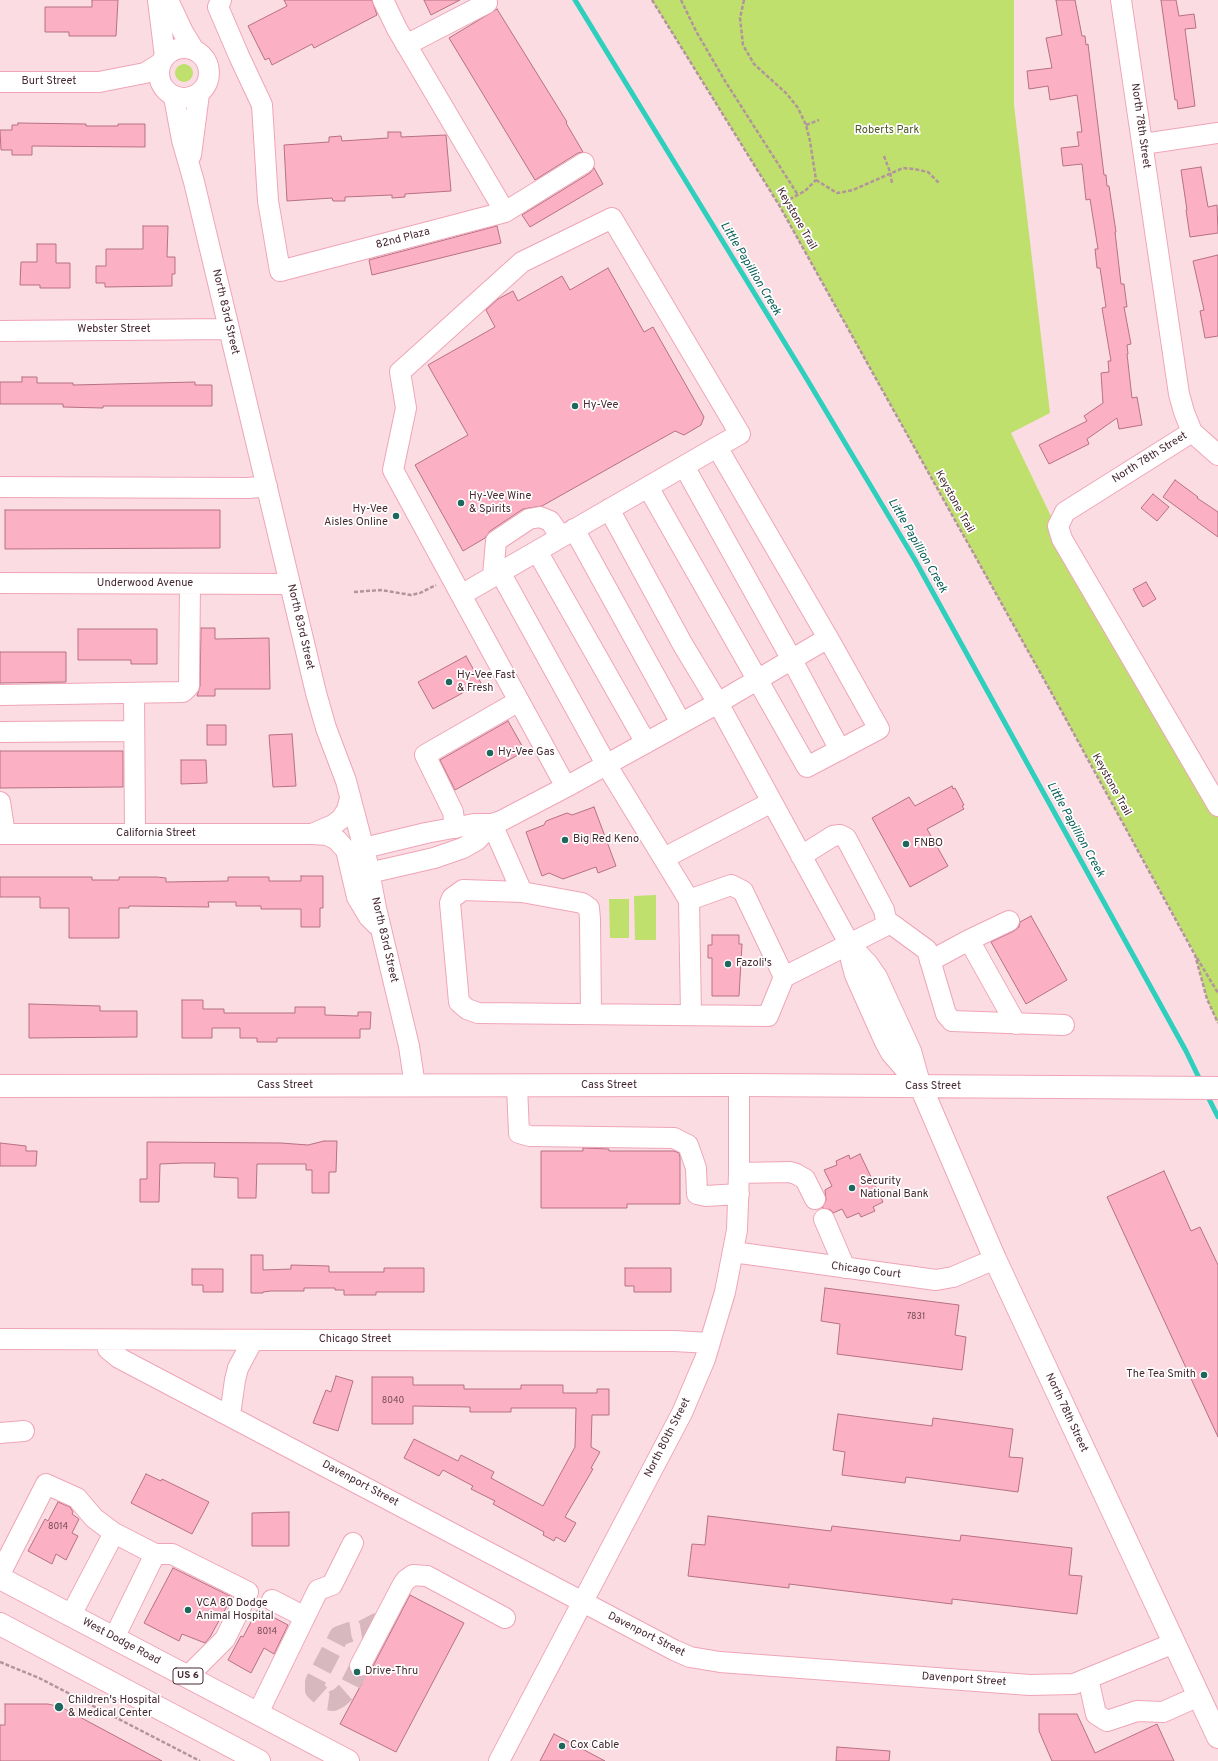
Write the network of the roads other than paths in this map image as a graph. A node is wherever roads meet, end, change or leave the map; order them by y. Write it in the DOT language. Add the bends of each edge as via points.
graph roads {
  1 [pos="158,0"];
  2 [pos="168,0"];
  3 [pos="221,0"];
  4 [pos="383,0"];
  5 [pos="1121,0"];
  6 [pos="487,3"];
  7 [pos="406,45"];
  8 [pos="194,50"];
  9 [pos="238,56"];
  10 [pos="163,60"];
  11 [pos="208,67"];
  12 [pos="0,82"];
  13 [pos="99,82"];
  14 [pos="198,94"];
  15 [pos="171,95"];
  16 [pos="1218,133"];
  17 [pos="1143,144"];
  18 [pos="584,163"];
  19 [pos="190,167"];
  20 [pos="505,212"];
  21 [pos="229,329"];
  22 [pos="0,331"];
  23 [pos="1192,432"];
  24 [pos="716,447"];
  25 [pos="1218,455"];
  26 [pos="684,466"];
  27 [pos="267,486"];
  28 [pos="0,487"];
  29 [pos="648,487"];
  30 [pos="609,509"];
  31 [pos="567,533"];
  32 [pos="537,551"];
  33 [pos="496,574"];
  34 [pos="0,583"];
  35 [pos="190,584"];
  36 [pos="290,584"];
  37 [pos="462,595"];
  38 [pos="828,638"];
  39 [pos="792,660"];
  40 [pos="757,680"];
  41 [pos="134,693"];
  42 [pos="0,695"];
  43 [pos="519,701"];
  44 [pos="718,703"];
  45 [pos="681,723"];
  46 [pos="134,731"];
  47 [pos="0,732"];
  48 [pos="646,743"];
  49 [pos="840,750"];
  50 [pos="606,764"];
  51 [pos="566,787"];
  52 [pos="350,798"];
  53 [pos="0,802"];
  54 [pos="772,802"];
  55 [pos="1218,806"];
  56 [pos="492,824"];
  57 [pos="455,828"];
  58 [pos="2,834"];
  59 [pos="135,834"];
  60 [pos="312,834"];
  61 [pos="364,848"];
  62 [pos="801,856"];
  63 [pos="664,858"];
  64 [pos="369,872"];
  65 [pos="522,892"];
  66 [pos="689,900"];
  67 [pos="886,920"];
  68 [pos="1009,921"];
  69 [pos="382,930"];
  70 [pos="969,940"];
  71 [pos="850,945"];
  72 [pos="930,961"];
  73 [pos="784,977"];
  74 [pos="591,1014"];
  75 [pos="691,1015"];
  76 [pos="1016,1024"];
  77 [pos="1064,1026"];
  78 [pos="739,1085"];
  79 [pos="0,1086"];
  80 [pos="415,1086"];
  81 [pos="517,1086"];
  82 [pos="921,1087"];
  83 [pos="1218,1088"];
  84 [pos="739,1173"];
  85 [pos="739,1194"];
  86 [pos="816,1199"];
  87 [pos="824,1218"];
  88 [pos="733,1252"];
  89 [pos="995,1259"];
  90 [pos="845,1268"];
  91 [pos="0,1340"];
  92 [pos="106,1340"];
  93 [pos="253,1340"];
  94 [pos="710,1343"];
  95 [pos="230,1415"];
  96 [pos="114,1533"];
  97 [pos="353,1543"];
  98 [pos="155,1554"];
  99 [pos="0,1574"];
  100 [pos="0,1578"];
  101 [pos="272,1600"];
  102 [pos="582,1602"];
  103 [pos="71,1615"];
  104 [pos="305,1617"];
  105 [pos="505,1618"];
  106 [pos="2,1629"];
  107 [pos="114,1638"];
  108 [pos="1174,1643"];
  109 [pos="360,1666"];
  110 [pos="188,1676"];
  111 [pos="1088,1678"];
  112 [pos="1199,1696"];
  113 [pos="258,1713"];
  114 [pos="1218,1737"];
  115 [pos="259,1761"];
  116 [pos="348,1761"];
  117 [pos="498,1761"];
  1 -- 10 [label="street"];
  2 -- 8 [label="street"];
  3 -- 9 [label="street, 82nd Plaza" via="218,7"];
  4 -- 7 [label="street"];
  5 -- 17 [label="street, North 78th Street"];
  6 -- 7 [label="street"];
  7 -- 20 [label="street"];
  8 -- 10 [label="street" via="175,50"];
  8 -- 11 [label="street" via="204,58"];
  9 -- 11 [label="street"];
  9 -- 20 [label="street, 82nd Plaza" via="262,105 268,201 280,271"];
  10 -- 13 [label="street, Burt Street" via="145,73"];
  10 -- 15 [label="street" via="159,69 160,82"];
  11 -- 14 [label="street" via="207,84"];
  12 -- 13 [label="street, Burt Street"];
  13 -- 15 [label="street, Burt Street" via="153,89"];
  14 -- 15 [label="street" via="186,98"];
  14 -- 19 [label="street, North 83rd Street"];
  15 -- 19 [label="street, North 83rd Street"];
  16 -- 17 [label="street"];
  17 -- 23 [label="street, North 78th Street" via="1180,394"];
  18 -- 20 [label="street"];
  19 -- 21 [label="street, North 83rd Street"];
  21 -- 22 [label="street, Webster Street"];
  21 -- 27 [label="street, North 83rd Street"];
  23 -- 25 [label="street"];
  23 -- 55 [label="street, North 78th Street" via="1065,512 1058,526 1062,539"];
  24 -- 26 [label="street"];
  24 -- 37 [label="street" via="740,434 612,218 522,262 400,372 406,408 393,470"];
  24 -- 38 [label="street"];
  26 -- 29 [label="street"];
  26 -- 39 [label="street"];
  27 -- 28 [label="street"];
  27 -- 36 [label="street, North 83rd Street"];
  29 -- 30 [label="street"];
  29 -- 40 [label="street"];
  30 -- 31 [label="street"];
  30 -- 44 [label="street" via="683,645"];
  31 -- 32 [label="street"];
  31 -- 33 [label="street" via="540,517 529,519 496,541"];
  31 -- 45 [label="street"];
  32 -- 33 [label="street"];
  32 -- 48 [label="street"];
  33 -- 37 [label="street"];
  33 -- 50 [label="street"];
  34 -- 35 [label="street, Underwood Avenue"];
  35 -- 36 [label="street, Underwood Avenue"];
  35 -- 41 [label="street" via="189,686 183,692"];
  36 -- 52 [label="street, North 83rd Street" via="321,711"];
  37 -- 43 [label="street"];
  38 -- 39 [label="street"];
  38 -- 49 [label="street" via="879,730"];
  39 -- 40 [label="street"];
  39 -- 49 [label="street"];
  40 -- 44 [label="street"];
  40 -- 49 [label="street" via="807,767"];
  41 -- 42 [label="street"];
  41 -- 46 [label="street"];
  43 -- 51 [label="street"];
  43 -- 57 [label="street" via="425,755 453,812"];
  44 -- 45 [label="street"];
  44 -- 54 [label="street"];
  45 -- 48 [label="street"];
  46 -- 47 [label="street"];
  46 -- 59 [label="street"];
  48 -- 50 [label="street"];
  50 -- 51 [label="street"];
  50 -- 63 [label="street"];
  51 -- 56 [label="street"];
  52 -- 60 [label="street, California Street" via="342,819"];
  52 -- 61 [label="street, North 83rd Street"];
  53 -- 58 [label="street"];
  54 -- 62 [label="street"];
  54 -- 63 [label="street"];
  56 -- 57 [label="street"];
  56 -- 64 [label="street" via="477,840 462,848 434,858"];
  56 -- 65 [label="street"];
  57 -- 61 [label="street"];
  58 -- 59 [label="street, California Street"];
  59 -- 60 [label="street, California Street"];
  60 -- 69 [label="street, California Street" via="337,840 346,850 357,897 369,917"];
  61 -- 64 [label="street, North 83rd Street"];
  62 -- 67 [label="street" via="833,836 840,835 846,838 884,910"];
  62 -- 71 [label="street"];
  63 -- 66 [label="street"];
  64 -- 69 [label="street, North 83rd Street"];
  65 -- 74 [label="street" via="582,903 589,908"];
  65 -- 74 [label="street" via="462,890 452,898 450,903 459,1002 467,1009 478,1013"];
  66 -- 73 [label="street" via="731,885 743,891"];
  66 -- 75 [label="street"];
  67 -- 71 [label="street" via="885,926"];
  67 -- 72 [label="street" via="926,950"];
  68 -- 70 [label="street"];
  69 -- 80 [label="street, North 83rd Street" via="409,1046"];
  70 -- 72 [label="street"];
  70 -- 76 [label="street"];
  71 -- 73 [label="street"];
  71 -- 82 [label="street" via="877,977 911,1051"];
  72 -- 76 [label="street" via="946,1014 952,1021"];
  73 -- 75 [label="street" via="768,1016"];
  74 -- 75 [label="street"];
  76 -- 77 [label="street"];
  78 -- 81 [label="main road, Cass Street"];
  78 -- 82 [label="main road, Cass Street"];
  78 -- 84 [label="street, North 80th Street"];
  79 -- 80 [label="main road, Cass Street"];
  80 -- 81 [label="main road, Cass Street"];
  81 -- 85 [label="street" via="519,1133 530,1136 674,1138 688,1145 696,1168 697,1194"];
  82 -- 83 [label="main road, Cass Street"];
  82 -- 89 [label="main road, North 78th Street"];
  84 -- 85 [label="street, North 80th Street"];
  84 -- 86 [label="street" via="796,1174 805,1179"];
  85 -- 88 [label="street, North 80th Street"];
  87 -- 90 [label="street"];
  88 -- 90 [label="street, Chicago Court"];
  88 -- 94 [label="street, North 80th Street" via="725,1292"];
  89 -- 90 [label="street, Chicago Court" via="942,1280"];
  89 -- 108 [label="main road, North 78th Street"];
  91 -- 92 [label="street, Chicago Street"];
  92 -- 93 [label="street, Chicago Street"];
  92 -- 95 [label="street, Davenport Street" via="108,1349 119,1358"];
  93 -- 94 [label="street, Chicago Street"];
  93 -- 95 [label="street" via="238,1368"];
  94 -- 102 [label="street, North 80th Street" via="688,1400"];
  95 -- 102 [label="street, Davenport Street"];
  96 -- 98 [label="street"];
  96 -- 99 [label="street" via="94,1518 77,1498 46,1484"];
  96 -- 103 [label="street"];
  97 -- 104 [label="street" via="332,1585 318,1590"];
  98 -- 107 [label="street"];
  98 -- 110 [label="street" via="172,1554 248,1592 225,1639"];
  100 -- 103 [label="main road, West Dodge Road / US 6"];
  101 -- 104 [label="street"];
  102 -- 111 [label="street, Davenport Street" via="680,1653 710,1661 1030,1685 1074,1684"];
  102 -- 117 [label="street, North 80th Street"];
  103 -- 107 [label="main road, West Dodge Road / US 6"];
  104 -- 113 [label="street"];
  105 -- 109 [label="street" via="427,1576 413,1575 406,1580"];
  106 -- 115 [label="main road"];
  107 -- 110 [label="main road, West Dodge Road / US 6"];
  108 -- 111 [label="street, Davenport Street"];
  108 -- 112 [label="main road, North 78th Street"];
  110 -- 113 [label="main road, West Dodge Road / US 6"];
  111 -- 112 [label="street" via="1096,1714 1107,1721 1137,1711 1163,1712"];
  112 -- 114 [label="main road, North 78th Street"];
  113 -- 116 [label="main road, West Dodge Road / US 6"];
}
